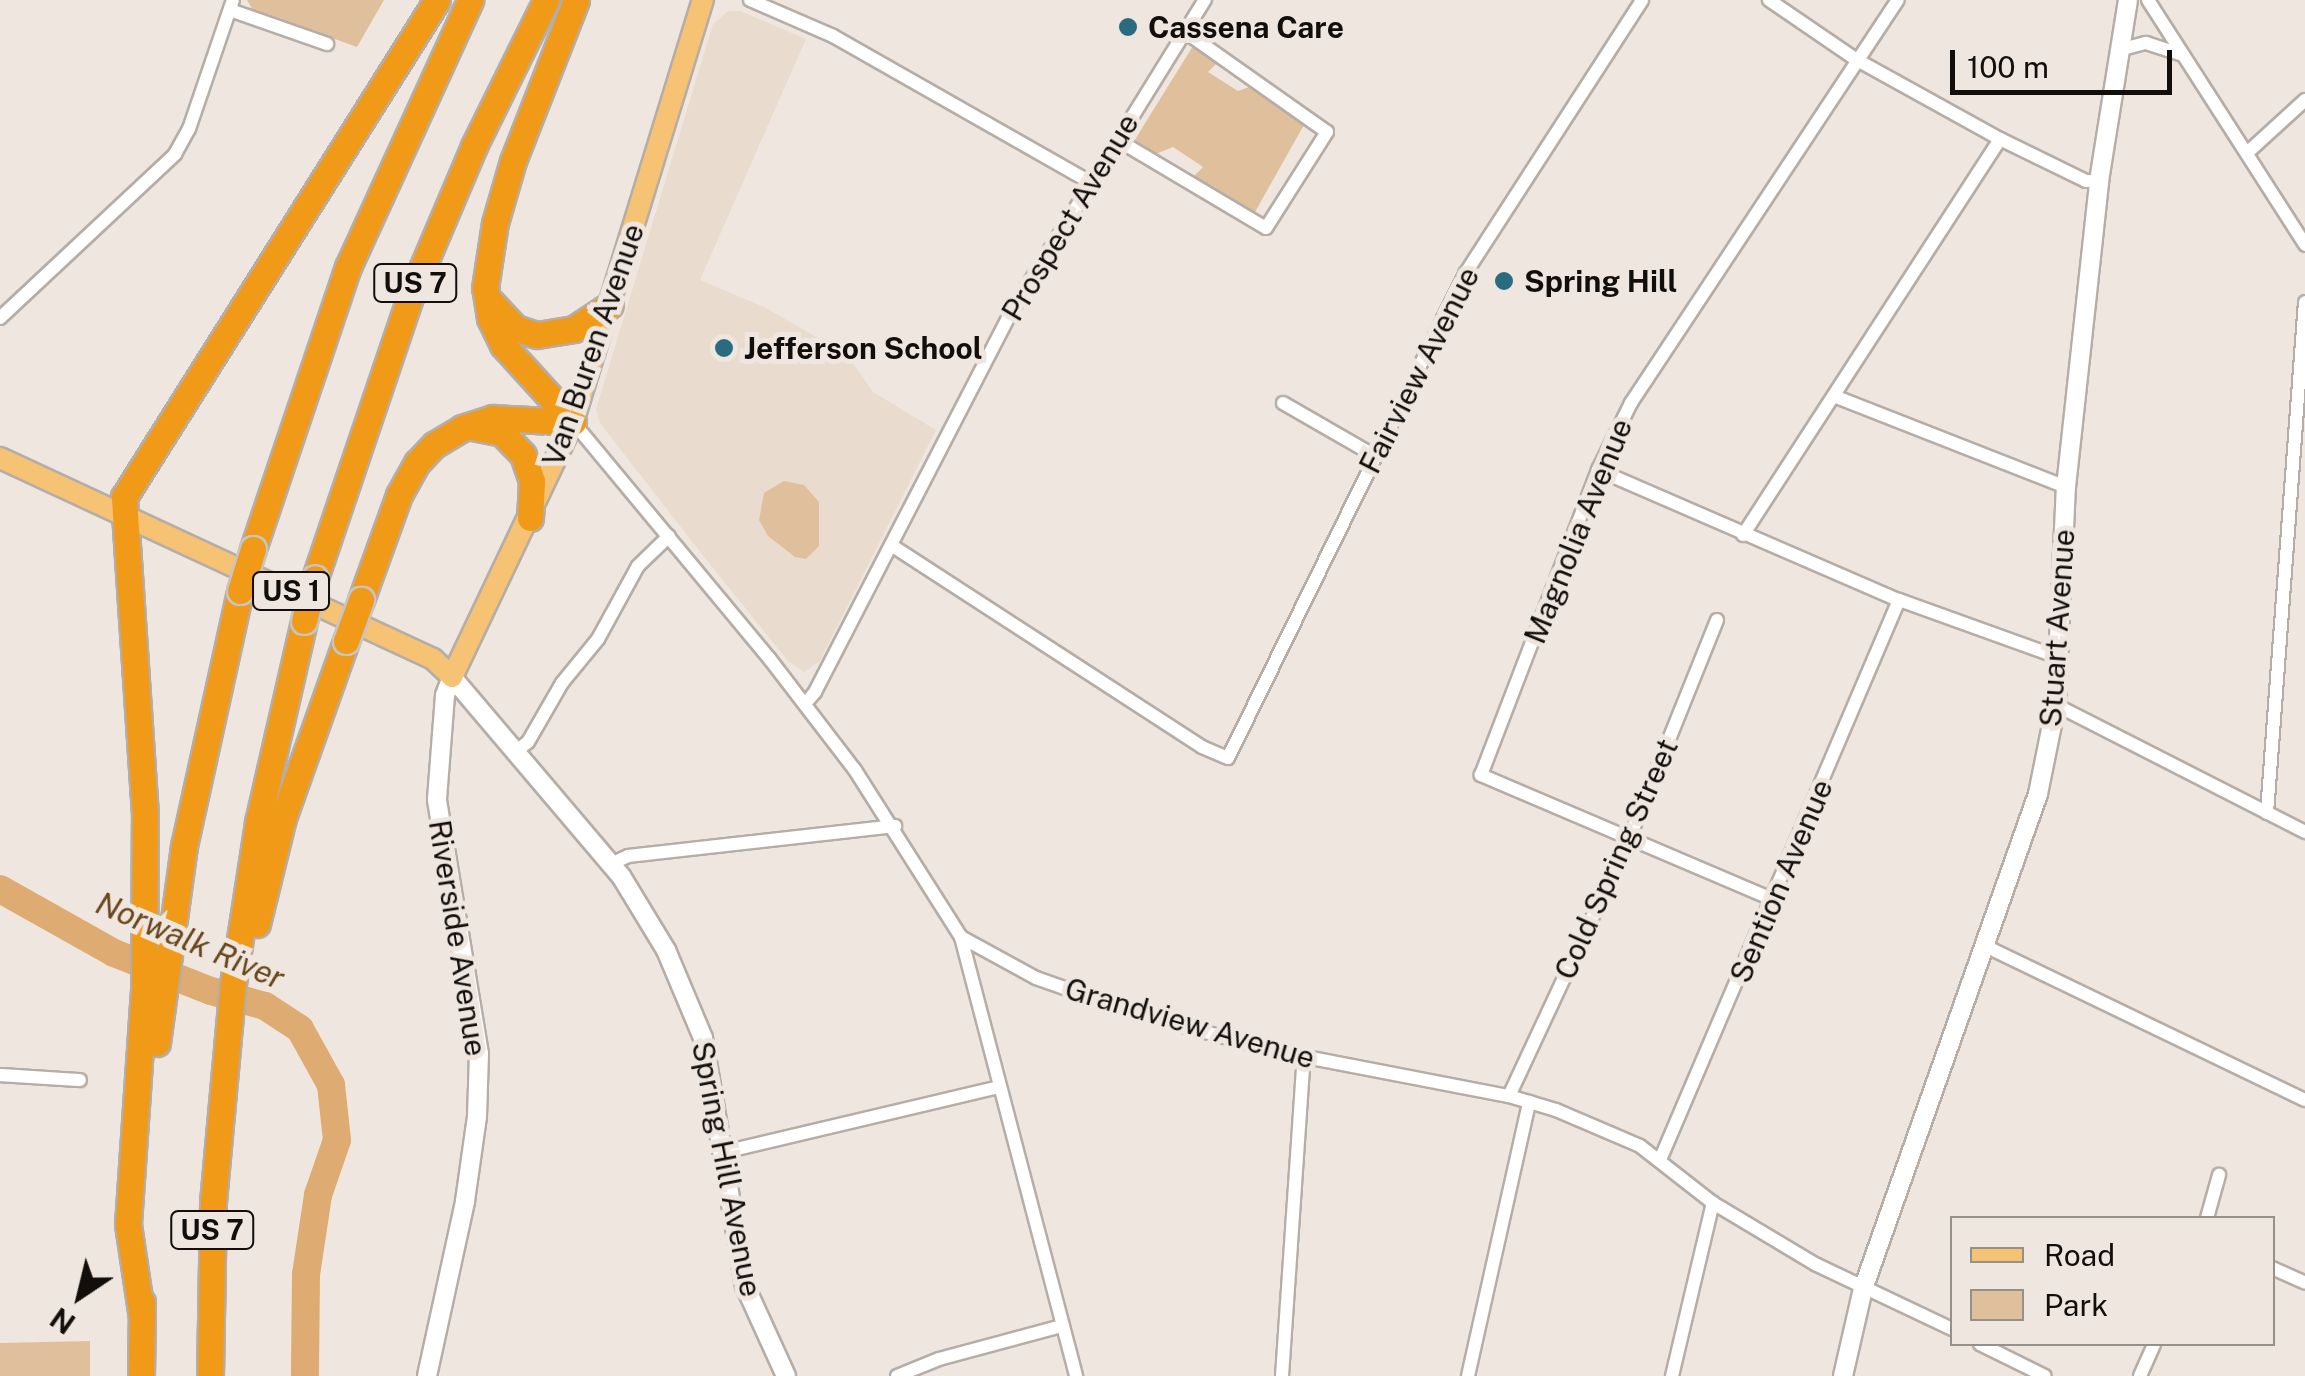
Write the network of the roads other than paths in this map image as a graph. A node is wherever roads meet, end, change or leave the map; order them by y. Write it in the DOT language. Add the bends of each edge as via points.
graph roads {
  1 [pos="437,0"];
  2 [pos="470,0"];
  3 [pos="546,0"];
  4 [pos="576,0"];
  5 [pos="703,0"];
  6 [pos="750,0"];
  7 [pos="1205,0"];
  8 [pos="1642,0"];
  9 [pos="1769,0"];
  10 [pos="1898,0"];
  11 [pos="2128,0"];
  12 [pos="2148,0"];
  13 [pos="232,5"];
  14 [pos="1185,32"];
  15 [pos="327,44"];
  16 [pos="2119,50"];
  17 [pos="2187,58"];
  18 [pos="1857,60"];
  19 [pos="2305,100"];
  20 [pos="2000,139"];
  21 [pos="1116,140"];
  22 [pos="2247,154"];
  23 [pos="2098,181"];
  24 [pos="1090,182"];
  25 [pos="2305,245"];
  26 [pos="485,288"];
  27 [pos="2305,302"];
  28 [pos="610,305"];
  29 [pos="0,318"];
  30 [pos="1834,396"];
  31 [pos="1282,403"];
  32 [pos="573,422"];
  33 [pos="462,428"];
  34 [pos="1375,456"];
  35 [pos="0,458"];
  36 [pos="1598,470"];
  37 [pos="2066,487"];
  38 [pos="122,516"];
  39 [pos="530,518"];
  40 [pos="669,536"];
  41 [pos="1743,536"];
  42 [pos="891,545"];
  43 [pos="1899,600"];
  44 [pos="1717,620"];
  45 [pos="2060,658"];
  46 [pos="452,677"];
  47 [pos="805,704"];
  48 [pos="2056,705"];
  49 [pos="515,752"];
  50 [pos="2267,813"];
  51 [pos="895,826"];
  52 [pos="2305,832"];
  53 [pos="1629,839"];
  54 [pos="611,864"];
  55 [pos="1774,900"];
  56 [pos="247,935"];
  57 [pos="962,937"];
  58 [pos="1986,946"];
  59 [pos="148,1051"];
  60 [pos="1304,1057"];
  61 [pos="0,1075"];
  62 [pos="80,1080"];
  63 [pos="998,1088"];
  64 [pos="1509,1096"];
  65 [pos="2305,1100"];
  66 [pos="1529,1102"];
  67 [pos="724,1152"];
  68 [pos="1660,1160"];
  69 [pos="2218,1175"];
  70 [pos="1713,1203"];
  71 [pos="2208,1216"];
  72 [pos="2275,1269"];
  73 [pos="2305,1283"];
  74 [pos="1863,1289"];
  75 [pos="1062,1326"];
  76 [pos="1950,1329"];
  77 [pos="1984,1346"];
  78 [pos="2153,1346"];
  79 [pos="141,1376"];
  80 [pos="210,1376"];
  81 [pos="427,1376"];
  82 [pos="786,1376"];
  83 [pos="897,1376"];
  84 [pos="1076,1376"];
  85 [pos="1282,1376"];
  86 [pos="1468,1376"];
  87 [pos="1672,1376"];
  88 [pos="1843,1376"];
  89 [pos="2045,1376"];
  90 [pos="2140,1376"];
  1 -- 38 [label="highway" via="130,482"];
  2 -- 59 [label="highway, US 7, bridge" via="342,284 240,591"];
  3 -- 56 [label="highway, US 7, bridge" via="474,146 372,399 315,578 269,768"];
  4 -- 26 [label="highway" via="513,161"];
  5 -- 28 [label="main road, Van Buren Avenue"];
  6 -- 24 [label="street" via="832,36"];
  7 -- 14 [label="street, Prospect Avenue"];
  8 -- 34 [label="street, Fairview Avenue" via="1466,274"];
  9 -- 18 [label="street"];
  10 -- 18 [label="street, Magnolia Avenue"];
  11 -- 16 [label="street, Stuart Avenue"];
  12 -- 17 [label="street"];
  13 -- 15 [label="street"];
  13 -- 29 [label="street" via="175,154"];
  14 -- 21 [label="street, Prospect Avenue"];
  14 -- 21 [label="street" via="1327,132 1266,228"];
  16 -- 17 [label="street" via="2156,44"];
  16 -- 23 [label="street, Stuart Avenue"];
  17 -- 22 [label="street"];
  18 -- 20 [label="street"];
  18 -- 36 [label="street, Magnolia Avenue" via="1630,403"];
  19 -- 22 [label="street"];
  20 -- 23 [label="street"];
  20 -- 30 [label="street"];
  21 -- 24 [label="street, Prospect Avenue"];
  22 -- 25 [label="street"];
  23 -- 37 [label="street, Stuart Avenue"];
  24 -- 42 [label="street, Prospect Avenue" via="990,349"];
  26 -- 28 [label="highway" via="506,322 537,335 574,329"];
  26 -- 32 [label="highway" via="503,345"];
  27 -- 50 [label="street"];
  28 -- 32 [label="main road, Van Buren Avenue"];
  30 -- 37 [label="street"];
  30 -- 41 [label="street"];
  31 -- 34 [label="street"];
  32 -- 33 [label="highway" via="504,417"];
  32 -- 39 [label="main road, Van Buren Avenue"];
  32 -- 40 [label="street"];
  33 -- 39 [label="highway" via="492,429 517,446 530,472"];
  33 -- 56 [label="highway, bridge" via="434,445 411,472 282,818"];
  34 -- 42 [label="street, Fairview Avenue" via="1228,758 1202,748"];
  35 -- 38 [label="main road, US 1"];
  36 -- 41 [label="street"];
  36 -- 53 [label="street, Magnolia Avenue" via="1482,774"];
  37 -- 45 [label="street, Stuart Avenue"];
  38 -- 46 [label="main road, US 1" via="433,658"];
  38 -- 59 [label="highway" via="144,775"];
  39 -- 46 [label="main road, Van Buren Avenue"];
  40 -- 47 [label="street"];
  40 -- 49 [label="street" via="638,566 598,639"];
  41 -- 43 [label="street"];
  42 -- 47 [label="street, Prospect Avenue"];
  43 -- 45 [label="street"];
  43 -- 55 [label="street, Sention Avenue"];
  44 -- 53 [label="street, Cold Spring Street"];
  45 -- 48 [label="street, Stuart Avenue"];
  46 -- 49 [label="street, Spring Hill Avenue"];
  46 -- 81 [label="street, Riverside Avenue" via="436,799 479,1054 477,1117"];
  47 -- 51 [label="street"];
  48 -- 50 [label="street"];
  48 -- 58 [label="street, Stuart Avenue" via="2038,794"];
  49 -- 54 [label="street, Spring Hill Avenue"];
  50 -- 52 [label="street"];
  51 -- 54 [label="street" via="628,856"];
  51 -- 57 [label="street"];
  53 -- 55 [label="street"];
  53 -- 64 [label="street, Cold Spring Street"];
  54 -- 67 [label="street, Spring Hill Avenue" via="666,950 703,1038"];
  55 -- 68 [label="street, Sention Avenue"];
  56 -- 80 [label="highway, US 7" via="222,1085"];
  57 -- 60 [label="street, Grandview Avenue" via="1080,996"];
  57 -- 63 [label="street"];
  58 -- 65 [label="street"];
  58 -- 74 [label="street, Stuart Avenue"];
  59 -- 79 [label="highway, US 7"];
  60 -- 64 [label="street, Grandview Avenue"];
  60 -- 85 [label="street"];
  61 -- 62 [label="street"];
  63 -- 67 [label="street"];
  63 -- 75 [label="street"];
  64 -- 66 [label="street, Grandview Avenue"];
  66 -- 68 [label="street, Grandview Avenue" via="1596,1125"];
  66 -- 86 [label="street"];
  67 -- 82 [label="street, Spring Hill Avenue" via="745,1286"];
  68 -- 70 [label="street, Grandview Avenue"];
  69 -- 71 [label="street"];
  70 -- 74 [label="street, Grandview Avenue"];
  70 -- 87 [label="street"];
  72 -- 73 [label="street"];
  74 -- 76 [label="street, Grandview Avenue"];
  74 -- 88 [label="street, Stuart Avenue"];
  75 -- 83 [label="street"];
  75 -- 84 [label="street"];
  77 -- 89 [label="street"];
  78 -- 90 [label="street"];
}
